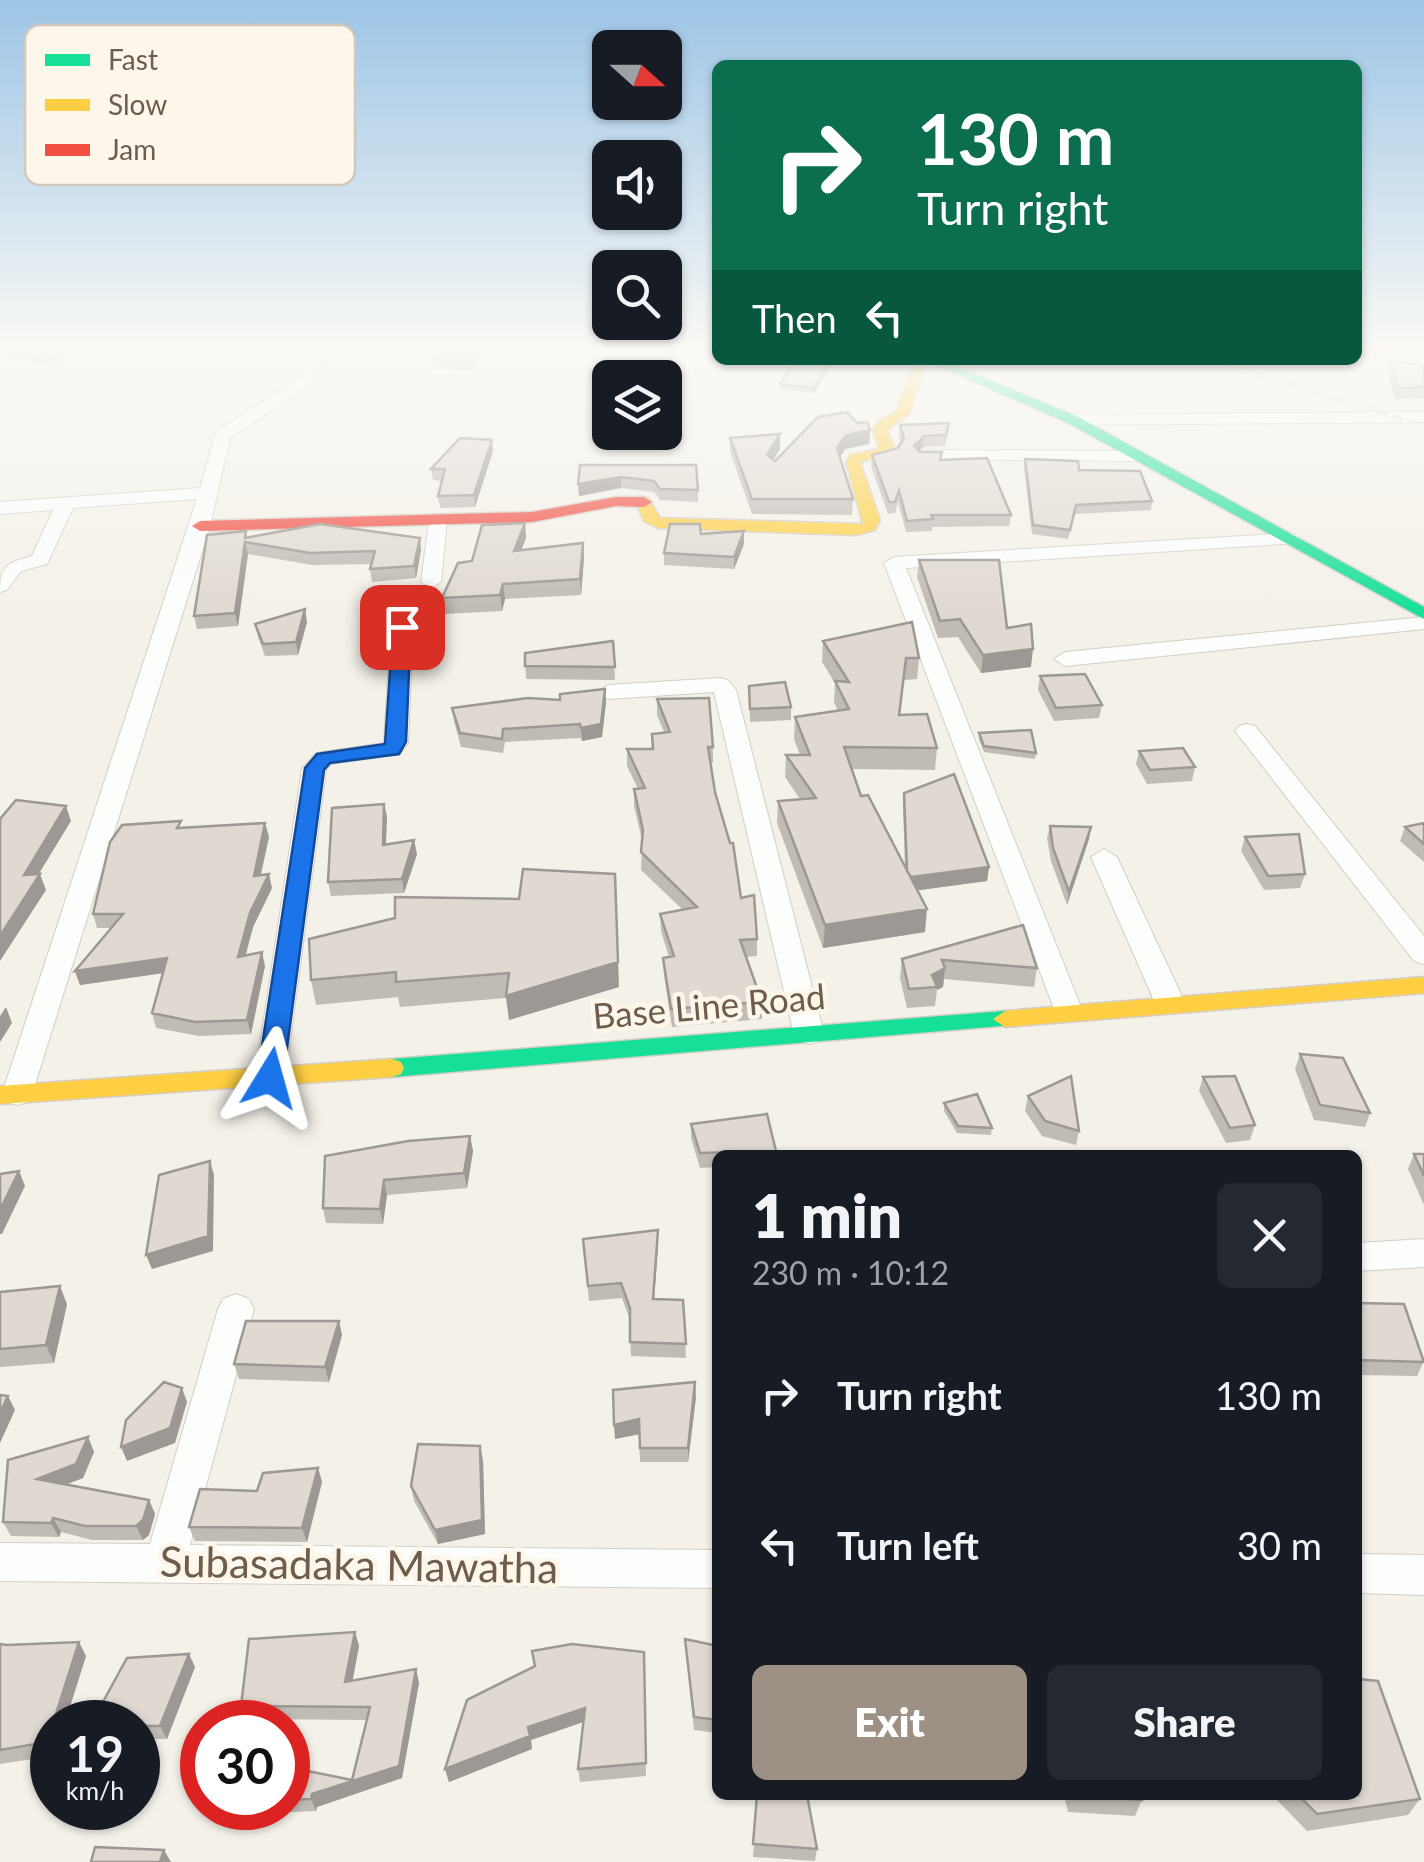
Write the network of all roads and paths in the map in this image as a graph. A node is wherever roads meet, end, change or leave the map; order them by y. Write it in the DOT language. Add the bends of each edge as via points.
graph roads {
  1 [pos="221,439"];
  2 [pos="883,439"];
  3 [pos="1112,439"];
  4 [pos="1120,439"];
  5 [pos="925,455"];
  6 [pos="1138,456"];
  7 [pos="208,492"];
  8 [pos="65,505"];
  9 [pos="0,508"];
  10 [pos="438,521"];
  11 [pos="200,526"];
  12 [pos="1290,539"];
  13 [pos="431,582"];
  14 [pos="0,586"];
  15 [pos="1424,596"];
  16 [pos="1424,614"];
  17 [pos="1424,622"];
  18 [pos="402,627"];
  19 [pos="1066,659"];
  20 [pos="608,692"];
  21 [pos="1247,731"];
  22 [pos="1104,857"];
  23 [pos="1424,955"];
  24 [pos="1424,985"];
  25 [pos="1172,1004"];
  26 [pos="1068,1012"];
  27 [pos="810,1034"];
  28 [pos="270,1078"];
  29 [pos="8,1095"];
  30 [pos="1424,1253"];
  31 [pos="1362,1257"];
  32 [pos="236,1310"];
  33 [pos="0,1562"];
  34 [pos="164,1564"];
  35 [pos="712,1568"];
  36 [pos="1362,1574"];
  37 [pos="1424,1575"];
  1 -- 7 [label="street"];
  2 -- 10 [label="main road" via="884,452 852,462 872,520 856,530 658,523 644,502 632,500 567,514"];
  3 -- 6 [label="main road"];
  4 -- 15 [label="main road"];
  5 -- 6 [label="street"];
  6 -- 12 [label="main road"];
  7 -- 8 [label="street"];
  7 -- 11 [label="street"];
  8 -- 9 [label="street"];
  8 -- 14 [label="street" via="40,560 14,567"];
  10 -- 11 [label="main road"];
  10 -- 13 [label="street"];
  11 -- 29 [label="street"];
  12 -- 16 [label="main road"];
  12 -- 26 [label="street" via="894,563"];
  17 -- 19 [label="street"];
  18 -- 28 [label="street" via="392,750 324,758 314,768"];
  20 -- 27 [label="street" via="710,685 725,690"];
  21 -- 23 [label="street"];
  22 -- 25 [label="street"];
  24 -- 25 [label="main road, Base Line Road"];
  25 -- 26 [label="main road, Base Line Road"];
  26 -- 27 [label="main road, Base Line Road"];
  27 -- 28 [label="main road, Base Line Road"];
  28 -- 29 [label="main road, Base Line Road"];
  30 -- 31 [label="street"];
  32 -- 34 [label="street"];
  33 -- 34 [label="street, Subasadaka Mawatha"];
  34 -- 35 [label="street, Subasadaka Mawatha"];
  36 -- 37 [label="street"];
}
